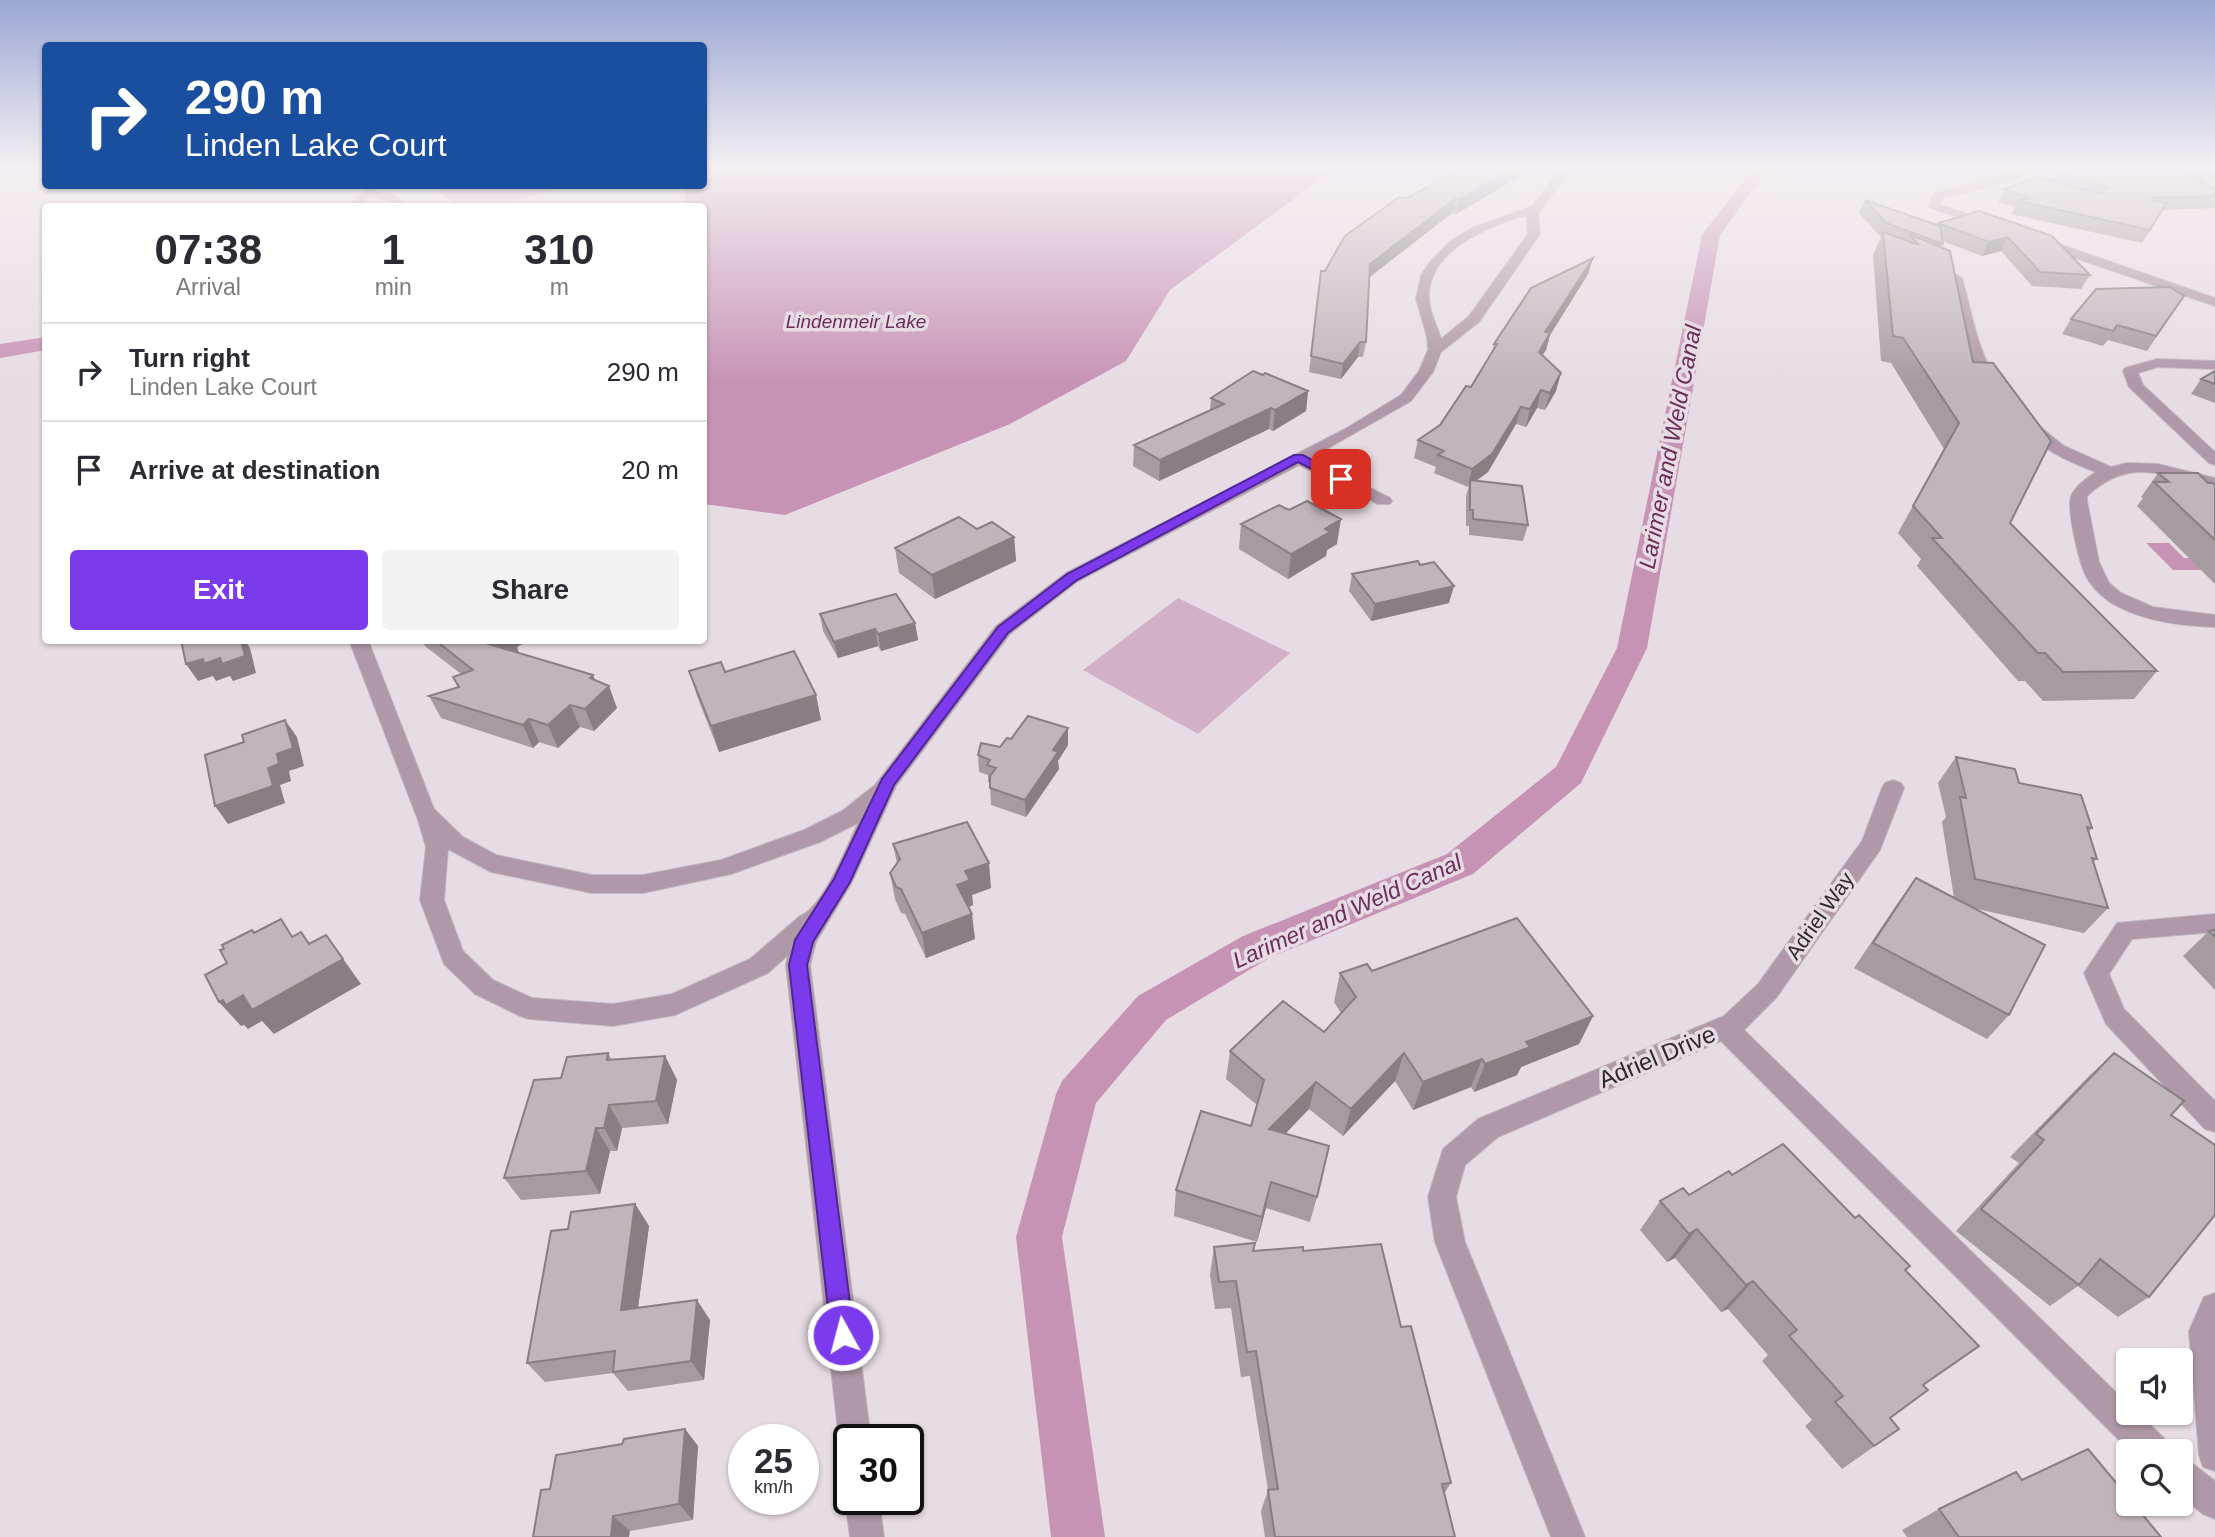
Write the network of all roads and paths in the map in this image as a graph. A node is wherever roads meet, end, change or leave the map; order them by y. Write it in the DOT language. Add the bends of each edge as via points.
graph roads {
  1 [pos="1462,240"];
  2 [pos="1530,240"];
  3 [pos="2033,240"];
  4 [pos="1917,258"];
  5 [pos="2215,302"];
  6 [pos="1435,350"];
  7 [pos="2214,365"];
  8 [pos="2001,394"];
  9 [pos="2018,412"];
  10 [pos="1298,458"];
  11 [pos="2215,460"];
  12 [pos="2114,473"];
  13 [pos="2215,483"];
  14 [pos="1384,501"];
  15 [pos="2104,586"];
  16 [pos="2084,600"];
  17 [pos="2215,621"];
  18 [pos="360,644"];
  19 [pos="887,783"];
  20 [pos="1893,788"];
  21 [pos="429,819"];
  22 [pos="821,912"];
  23 [pos="2215,923"];
  24 [pos="1725,1028"];
  25 [pos="2215,1120"];
  26 [pos="2215,1308"];
  27 [pos="853,1424"];
  28 [pos="2141,1439"];
  29 [pos="2215,1455"];
  30 [pos="2193,1485"];
  31 [pos="2215,1502"];
  32 [pos="864,1515"];
  33 [pos="867,1537"];
  34 [pos="1568,1537"];
  1 -- 6 [label="street" via="1430,272 1422,293"];
  2 -- 6 [label="street" via="1474,320"];
  3 -- 5 [label="street"];
  4 -- 8 [label="street" via="1956,278 1969,339 1984,375"];
  6 -- 10 [label="street" via="1426,372 1406,398"];
  7 -- 11 [label="street" via="2157,363 2130,371 2136,387"];
  9 -- 12 [label="street" via="2043,440 2070,458"];
  10 -- 14 [label="street"];
  10 -- 19 [label="street" via="1072,577 1003,630"];
  12 -- 13 [label="street" via="2161,468"];
  12 -- 15 [label="street" via="2101,476 2079,495 2077,512 2094,575"];
  15 -- 16 [label="street"];
  15 -- 17 [label="street" via="2136,607 2169,618"];
  18 -- 21 [label="street"];
  19 -- 21 [label="street" via="850,817 811,836 723,868 643,884 592,884 491,863 455,843"];
  19 -- 22 [label="street" via="842,882"];
  20 -- 24 [label="street, Adriel Way" via="1872,844 1767,991"];
  21 -- 22 [label="street" via="437,847 432,900 453,957 484,987 529,1008 614,1015 675,1004 759,967"];
  22 -- 27 [label="street" via="804,940 798,965"];
  23 -- 25 [label="street" via="2125,930 2096,973 2115,1016"];
  24 -- 28 [label="street, Adriel Drive"];
  24 -- 34 [label="street, Adriel Drive" via="1488,1128 1453,1158 1442,1197 1450,1242"];
  26 -- 29 [label="street" via="2204,1332"];
  30 -- 31 [label="street"];
  32 -- 33 [label="street"];
}
